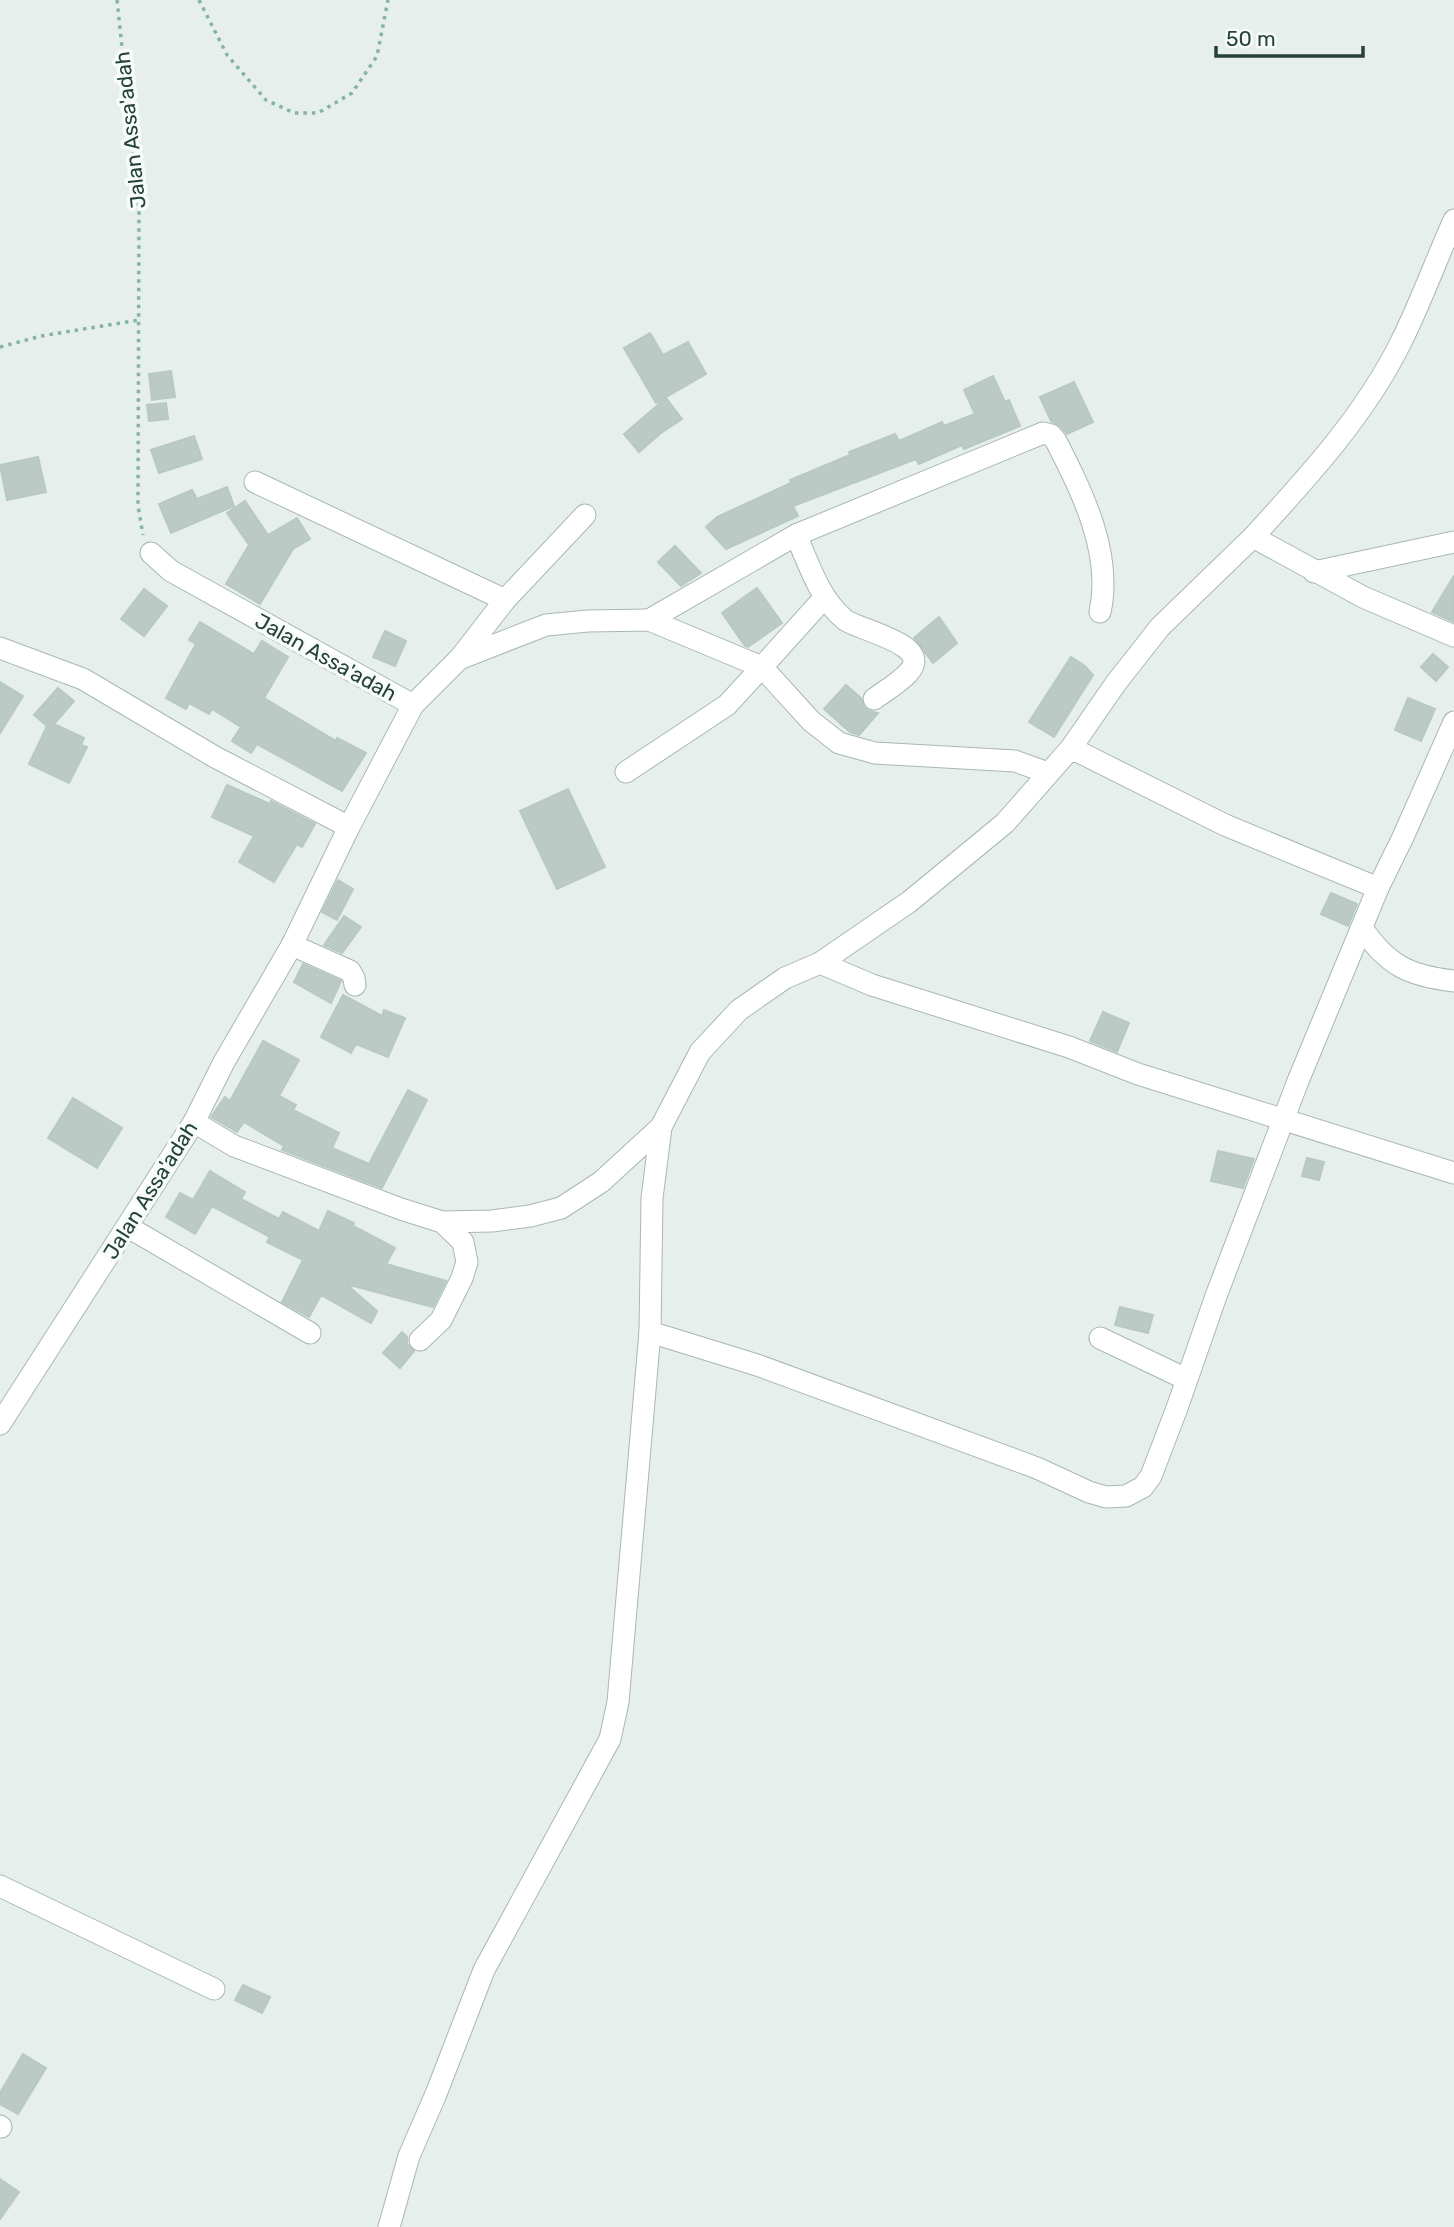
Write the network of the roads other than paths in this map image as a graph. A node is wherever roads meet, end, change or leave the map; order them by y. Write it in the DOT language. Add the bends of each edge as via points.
graph roads {
  1 [pos="1454,220"];
  2 [pos="255,482"];
  3 [pos="585,515"];
  4 [pos="796,535"];
  5 [pos="1253,537"];
  6 [pos="1454,542"];
  7 [pos="151,553"];
  8 [pos="1314,572"];
  9 [pos="824,598"];
  10 [pos="505,600"];
  11 [pos="1100,612"];
  12 [pos="649,620"];
  13 [pos="1454,636"];
  14 [pos="0,648"];
  15 [pos="459,659"];
  16 [pos="762,667"];
  17 [pos="874,699"];
  18 [pos="413,705"];
  19 [pos="1454,722"];
  20 [pos="1071,748"];
  21 [pos="625,772"];
  22 [pos="1048,773"];
  23 [pos="349,827"];
  24 [pos="1378,888"];
  25 [pos="1362,928"];
  26 [pos="292,945"];
  27 [pos="820,963"];
  28 [pos="1454,981"];
  29 [pos="355,985"];
  30 [pos="1285,1119"];
  31 [pos="194,1122"];
  32 [pos="661,1127"];
  33 [pos="1454,1173"];
  34 [pos="442,1222"];
  35 [pos="128,1227"];
  36 [pos="310,1332"];
  37 [pos="650,1332"];
  38 [pos="1100,1338"];
  39 [pos="420,1340"];
  40 [pos="1186,1378"];
  41 [pos="0,1424"];
  42 [pos="0,1886"];
  43 [pos="214,1990"];
  44 [pos="389,2227"];
  1 -- 5 [label="street" via="1401,343 1377,384 1344,432"];
  2 -- 10 [label="street"];
  3 -- 10 [label="street"];
  4 -- 9 [label="street"];
  4 -- 11 [label="street" via="1043,433 1051,435 1081,491 1096,535 1104,594"];
  4 -- 12 [label="street"];
  5 -- 8 [label="street"];
  5 -- 20 [label="street" via="1151,637"];
  6 -- 8 [label="street"];
  7 -- 18 [label="street, Jalan Assa'adah" via="171,571"];
  8 -- 13 [label="street"];
  9 -- 16 [label="street"];
  9 -- 17 [label="street" via="846,622 902,644 913,655 910,672"];
  10 -- 15 [label="street"];
  12 -- 15 [label="street" via="546,625"];
  12 -- 16 [label="street"];
  14 -- 23 [label="street" via="83,679 257,781"];
  15 -- 18 [label="street"];
  16 -- 21 [label="street" via="727,705"];
  16 -- 22 [label="street" via="811,721 839,743 875,753 1015,761"];
  18 -- 23 [label="street, Jalan Assa'adah"];
  19 -- 24 [label="street"];
  20 -- 22 [label="street"];
  20 -- 24 [label="street" via="1225,825"];
  22 -- 27 [label="street" via="1005,823 909,902"];
  23 -- 26 [label="street, Jalan Assa'adah"];
  24 -- 25 [label="street"];
  25 -- 28 [label="street" via="1382,954 1406,969 1426,978"];
  25 -- 30 [label="street"];
  26 -- 29 [label="street" via="350,971"];
  26 -- 31 [label="street, Jalan Assa'adah"];
  27 -- 30 [label="street" via="872,985"];
  27 -- 32 [label="street" via="785,978 739,1010 700,1052"];
  30 -- 33 [label="street"];
  30 -- 40 [label="street"];
  31 -- 34 [label="street" via="234,1146"];
  31 -- 35 [label="street, Jalan Assa'adah"];
  32 -- 34 [label="street" via="601,1182 561,1208 492,1221"];
  32 -- 37 [label="street" via="652,1198"];
  34 -- 39 [label="street" via="463,1242 467,1262 441,1320"];
  35 -- 36 [label="street"];
  35 -- 41 [label="street, Jalan Assa'adah"];
  37 -- 40 [label="street" via="769,1370 1106,1497 1126,1496 1143,1487 1151,1476"];
  37 -- 44 [label="street" via="619,1690 610,1739 484,1970 409,2156"];
  38 -- 40 [label="street"];
  42 -- 43 [label="street"];
}
